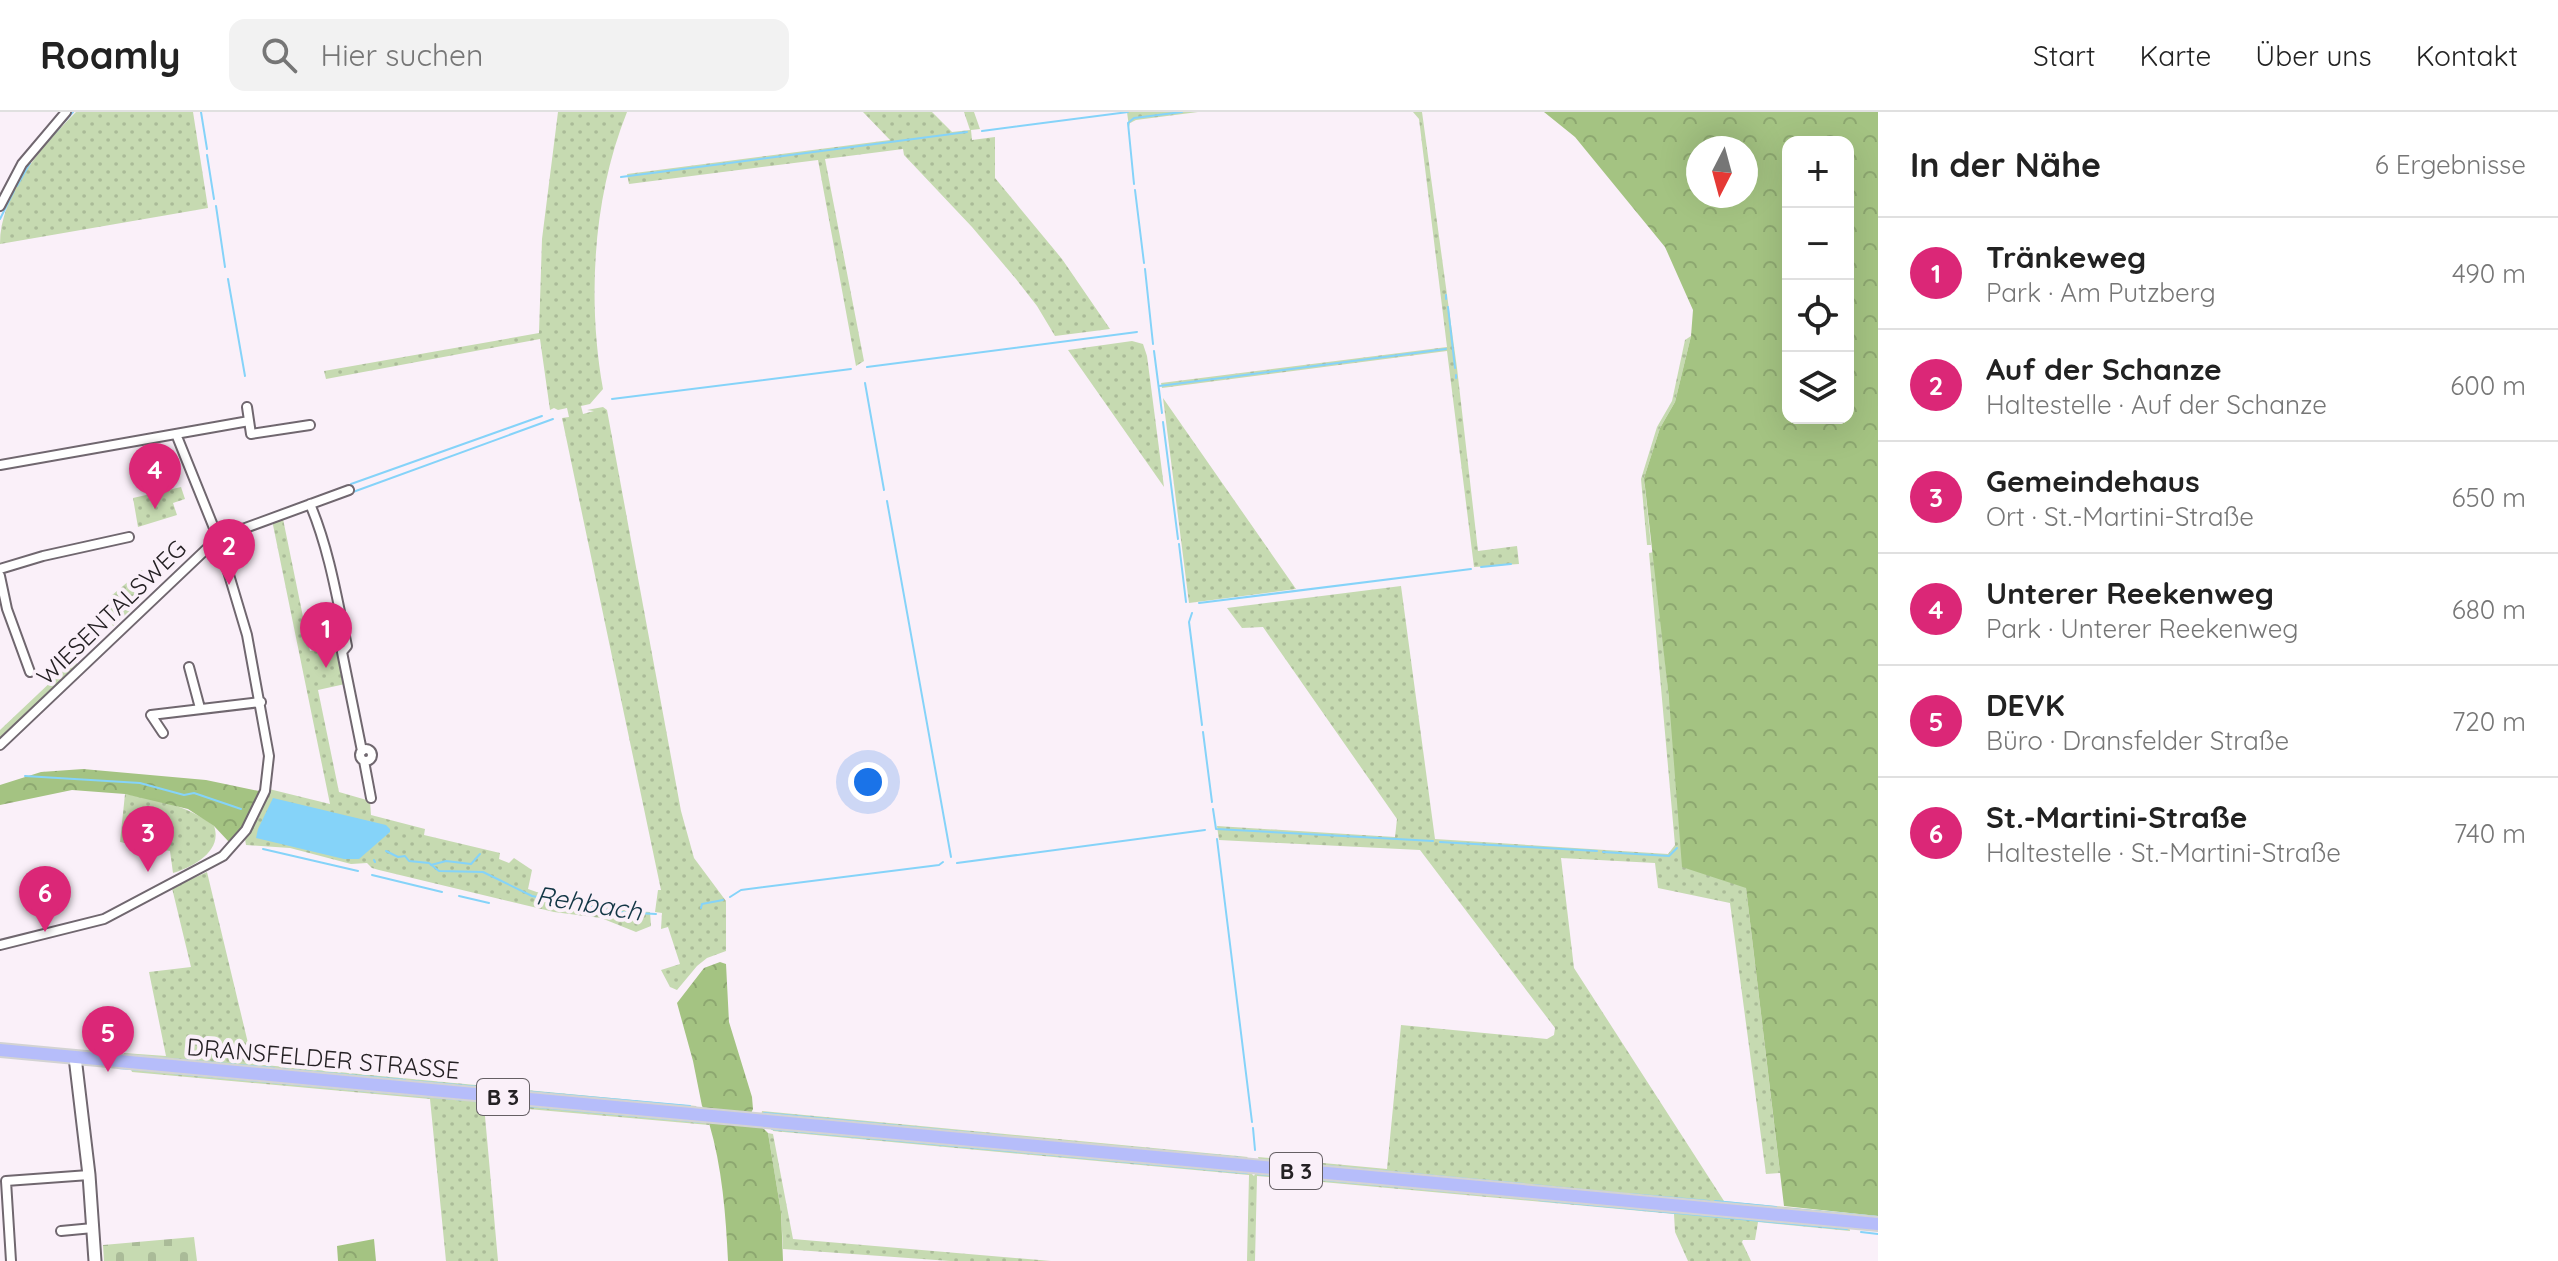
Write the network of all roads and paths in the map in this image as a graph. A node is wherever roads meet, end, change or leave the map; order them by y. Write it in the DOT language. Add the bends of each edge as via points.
graph roads {
  1 [pos="66,112"];
  2 [pos="0,206"];
  3 [pos="247,407"];
  4 [pos="249,421"];
  5 [pos="310,425"];
  6 [pos="176,434"];
  7 [pos="0,465"];
  8 [pos="349,490"];
  9 [pos="310,504"];
  10 [pos="129,537"];
  11 [pos="218,538"];
  12 [pos="0,569"];
  13 [pos="0,576"];
  14 [pos="189,667"];
  15 [pos="30,672"];
  16 [pos="261,702"];
  17 [pos="200,708"];
  18 [pos="163,733"];
  19 [pos="0,745"];
  20 [pos="371,798"];
  21 [pos="0,945"];
  22 [pos="0,1050"];
  23 [pos="75,1057"];
  24 [pos="89,1175"];
  25 [pos="3,1182"];
  26 [pos="1878,1224"];
  27 [pos="93,1228"];
  28 [pos="61,1231"];
  29 [pos="11,1261"];
  30 [pos="95,1261"];
  1 -- 2 [label="street" via="28,156"];
  3 -- 4 [label="street"];
  4 -- 5 [label="street" via="251,434"];
  4 -- 6 [label="street"];
  6 -- 7 [label="street"];
  6 -- 11 [label="street"];
  8 -- 9 [label="street, WIESENTALSWEG"];
  9 -- 11 [label="street, WIESENTALSWEG"];
  9 -- 20 [label="street" via="321,530 347,646 342,652 362,751 373,754 364,761"];
  10 -- 12 [label="street"];
  11 -- 16 [label="street"];
  11 -- 19 [label="street, WIESENTALSWEG"];
  13 -- 15 [label="street"];
  14 -- 17 [label="street"];
  16 -- 17 [label="street"];
  16 -- 21 [label="street" via="268,778 252,820 233,847 104,919"];
  17 -- 18 [label="street" via="151,715"];
  22 -- 23 [label="main road, DRANSFELDER STRASSE / B 3"];
  23 -- 24 [label="street"];
  23 -- 26 [label="main road, DRANSFELDER STRASSE / B 3"];
  24 -- 25 [label="street"];
  24 -- 27 [label="street"];
  25 -- 29 [label="street"];
  27 -- 28 [label="street"];
  27 -- 30 [label="street"];
}
